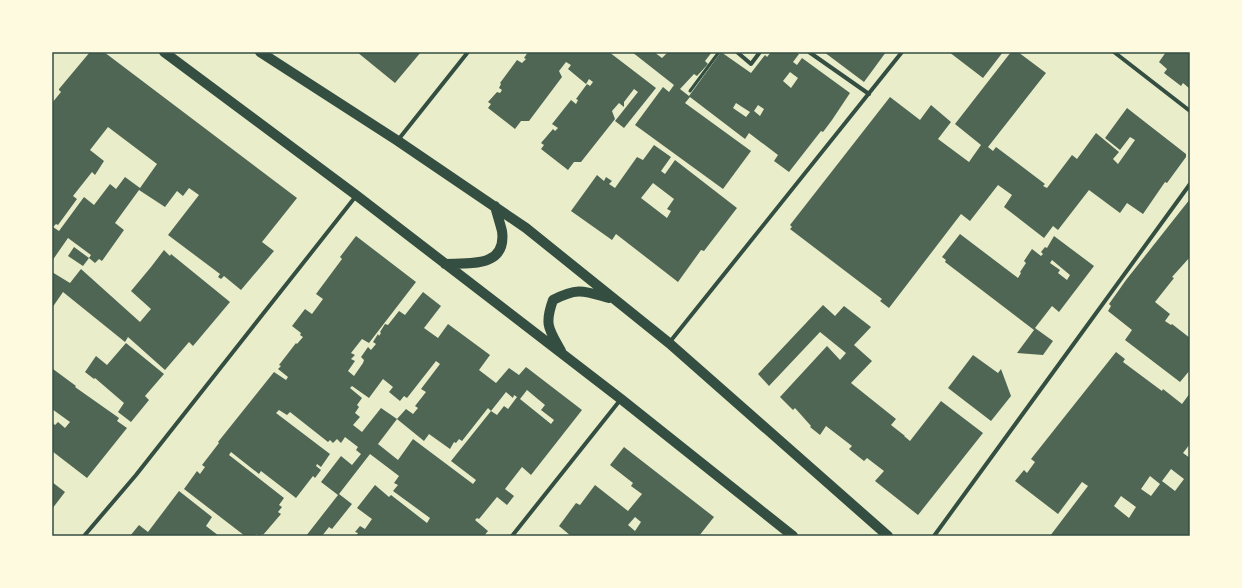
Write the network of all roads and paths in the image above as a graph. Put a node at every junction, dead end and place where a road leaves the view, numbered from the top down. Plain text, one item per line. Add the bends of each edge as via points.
1 (164, 52) edge
2 (260, 52) edge
3 (468, 52) edge
4 (719, 52) edge
5 (737, 52) edge
6 (760, 52) edge
7 (809, 52) edge
8 (902, 52) edge
9 (1114, 52) edge
10 (690, 91) dead end
11 (869, 94) junction
12 (1190, 111) edge
13 (398, 141) junction
14 (1190, 184) edge
15 (356, 195) junction
16 (495, 206) junction
17 (445, 264) junction
18 (615, 300) junction
19 (669, 343) junction
20 (564, 355) junction
21 (621, 399) junction
22 (84, 536) edge
23 (512, 536) edge
24 (792, 536) edge
25 (888, 536) edge
26 (934, 536) edge

1 - 15 main road
2 - 13 main road
3 - 13 street
4 - 10 lane
5 - 6 street via 752,64
7 - 11 street
8 - 11 street
9 - 12 street
11 - 19 street
13 - 16 main road
14 - 26 street
15 - 17 main road
15 - 22 street via 136,475
16 - 17 main road via 502,231 502,243 498,254 487,261
16 - 18 main road
17 - 20 main road
18 - 19 main road
18 - 20 main road via 584,291 566,293 553,300 548,314 549,330
19 - 25 main road
20 - 21 main road
21 - 23 street
21 - 24 main road

